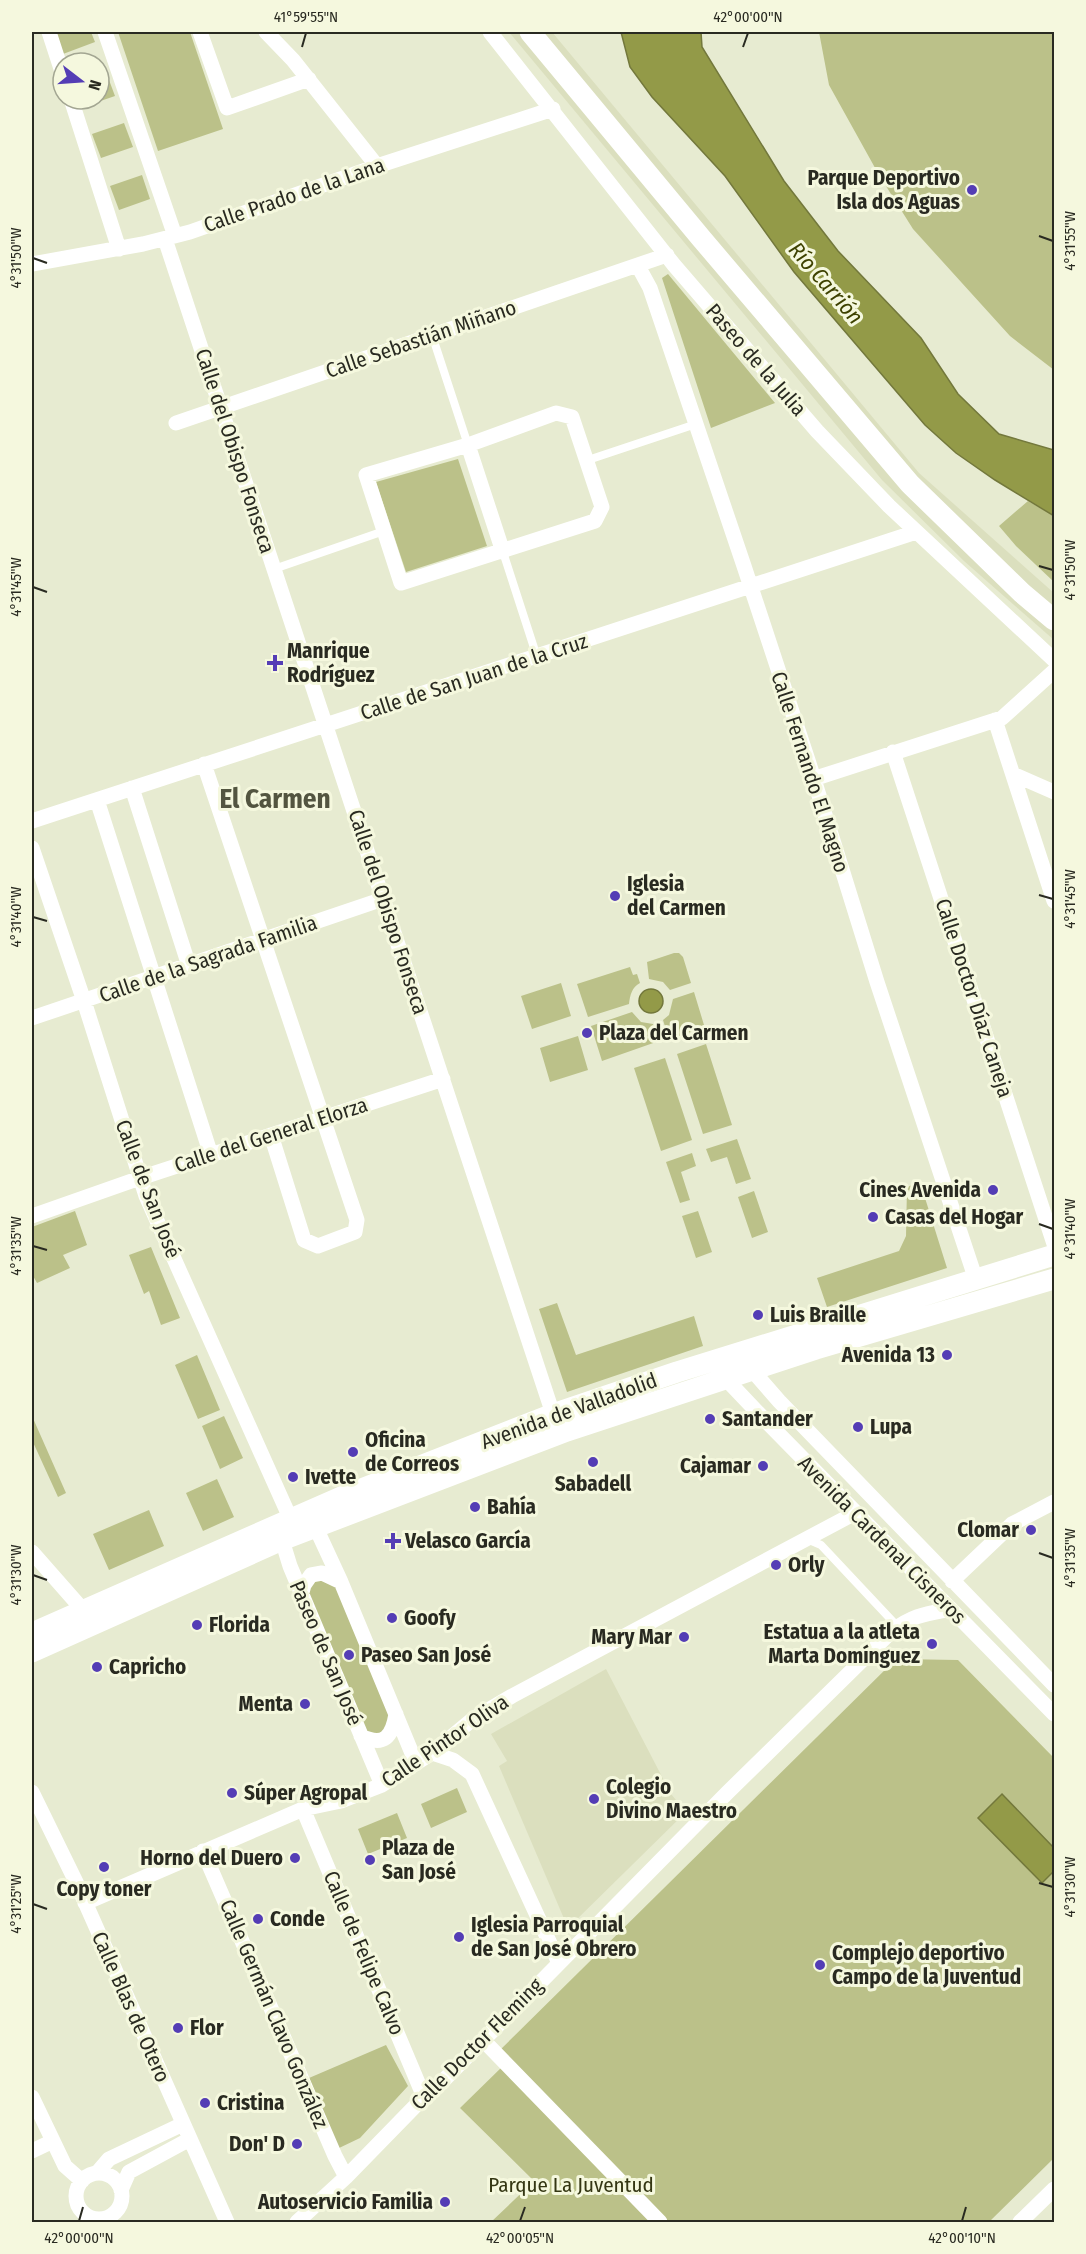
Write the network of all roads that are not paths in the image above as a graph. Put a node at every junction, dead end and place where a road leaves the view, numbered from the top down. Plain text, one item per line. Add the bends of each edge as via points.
1 (49, 32) edge
2 (105, 32) edge
3 (200, 32) edge
4 (266, 32) edge
5 (490, 32) edge
6 (530, 32) edge
7 (55, 51) edge
8 (309, 79) junction
9 (553, 109) junction
10 (75, 111) edge
11 (377, 166) junction
12 (170, 237) junction
13 (119, 249) junction
14 (667, 255) junction
15 (32, 264) edge
16 (638, 266) junction
17 (432, 335) junction
18 (221, 407) junction
19 (176, 423) dead end
20 (696, 424) junction
21 (468, 445) junction
22 (588, 460) junction
23 (384, 531) junction
24 (916, 532) junction
25 (503, 552) junction
26 (274, 569) junction
27 (751, 587) junction
28 (1054, 620) edge
29 (537, 657) junction
30 (1054, 660) edge
31 (1054, 671) edge
32 (995, 720) junction
33 (326, 724) junction
34 (893, 752) junction
35 (204, 764) junction
36 (1013, 774) junction
37 (813, 779) junction
38 (132, 788) junction
39 (1054, 792) edge
40 (97, 800) junction
41 (32, 821) edge
42 (32, 848) edge
43 (383, 899) junction
44 (1054, 901) edge
45 (262, 941) junction
46 (189, 966) junction
47 (154, 977) junction
48 (84, 1001) junction
49 (32, 1018) edge
50 (443, 1079) junction
51 (323, 1119) junction
52 (271, 1136) junction
53 (211, 1155) junction
54 (140, 1178) junction
55 (32, 1216) edge
56 (1054, 1244) edge
57 (1054, 1255) edge
58 (1054, 1279) edge
59 (976, 1280) junction
60 (749, 1361) junction
61 (722, 1369) junction
62 (553, 1414) junction
63 (1054, 1503) edge
64 (855, 1513) junction
65 (291, 1520) junction
66 (316, 1528) junction
67 (805, 1539) junction
68 (282, 1540) junction
69 (32, 1552) edge
70 (952, 1581) junction
71 (341, 1582) junction
72 (301, 1596) junction
73 (951, 1609) junction
74 (82, 1610) junction
75 (898, 1627) junction
76 (32, 1633) edge
77 (32, 1652) edge
78 (1054, 1685) edge
79 (396, 1714) junction
80 (1054, 1714) edge
81 (361, 1736) junction
82 (432, 1753) junction
83 (416, 1764) junction
84 (382, 1785) junction
85 (32, 1792) edge
86 (303, 1809) junction
87 (203, 1851) junction
88 (85, 1903) junction
89 (559, 1963) junction
90 (483, 2040) junction
91 (32, 2097) edge
92 (424, 2097) junction
93 (183, 2124) junction
94 (190, 2139) junction
95 (53, 2141) junction
96 (32, 2151) edge
97 (97, 2173) junction
98 (346, 2176) junction
99 (82, 2181) junction
100 (1054, 2189) edge
101 (121, 2190) junction
102 (91, 2221) edge
103 (227, 2223) edge
104 (297, 2223) edge
105 (660, 2223) edge
106 (1020, 2223) edge

1 - 7 street
2 - 12 street, Calle del Obispo Fonseca
3 - 8 street via 227,108
4 - 8 street
5 - 9 street, Paseo de la Julia
6 - 28 main road, Paseo de la Julia via 910,484
8 - 11 street
9 - 11 street, Calle Prado de la Lana
9 - 14 street, Paseo de la Julia
10 - 13 street
11 - 12 street, Calle Prado de la Lana
12 - 13 street, Calle Prado de la Lana
12 - 18 street, Calle del Obispo Fonseca
13 - 15 street, Calle Prado de la Lana
14 - 16 street, Calle Sebastián Miñano
14 - 24 street, Paseo de la Julia via 817,431
16 - 17 street, Calle Sebastián Miñano
16 - 20 street, Calle Fernando El Magno via 650,288
17 - 18 street, Calle Sebastián Miñano
17 - 21 lane
18 - 19 street, Calle Sebastián Miñano
18 - 26 street, Calle del Obispo Fonseca
20 - 22 lane
20 - 27 street, Calle Fernando El Magno
21 - 22 street via 556,413 572,417
21 - 23 street via 366,474
21 - 25 street
22 - 25 street via 602,507 595,521
23 - 25 street via 401,583
23 - 26 lane
24 - 27 street, Calle de San Juan de la Cruz
24 - 30 street, Paseo de la Julia
25 - 29 lane
26 - 33 street, Calle del Obispo Fonseca
27 - 29 street, Calle de San Juan de la Cruz
27 - 37 street, Calle Fernando El Magno
29 - 33 street, Calle de San Juan de la Cruz
31 - 32 street
32 - 34 street
32 - 36 street
33 - 35 street, Calle de San Juan de la Cruz
33 - 43 street, Calle del Obispo Fonseca
34 - 37 street
34 - 56 street, Calle Doctor Díaz Caneja
35 - 38 street, Calle de San Juan de la Cruz
35 - 45 street
36 - 39 street
36 - 44 street
37 - 59 street, Calle Fernando El Magno
38 - 40 street, Calle de San Juan de la Cruz
38 - 46 street
40 - 41 street, Calle de San Juan de la Cruz
40 - 47 street
42 - 48 street, Calle de San José
43 - 45 street, Calle de la Sagrada Familia
43 - 50 street, Calle del Obispo Fonseca
45 - 46 street, Calle de la Sagrada Familia
45 - 51 street
46 - 47 street, Calle de la Sagrada Familia
47 - 48 street, Calle de la Sagrada Familia
47 - 53 street
48 - 49 street, Calle de la Sagrada Familia
48 - 54 street, Calle de San José
50 - 51 street, Calle del General Elorza
50 - 62 street, Calle del Obispo Fonseca
51 - 52 street, Calle del General Elorza
51 - 52 street via 357,1220 355,1232 318,1246 304,1240
52 - 53 street, Calle del General Elorza
53 - 54 street, Calle del General Elorza
54 - 55 street, Calle del General Elorza
54 - 65 street, Calle de San José
57 - 59 main road, Avenida de Valladolid
58 - 60 main road, Avenida de Valladolid via 816,1349
59 - 60 main road, Avenida de Valladolid
60 - 61 main road, Avenida de Valladolid
60 - 70 street, Avenida Cardenal Cisneros via 779,1401
61 - 62 main road, Avenida de Valladolid
61 - 64 street, Avenida Cardenal Cisneros
61 - 66 main road, Avenida de Valladolid
62 - 65 main road, Avenida de Valladolid
63 - 70 street via 1012,1524
64 - 67 street, Calle Pintor Oliva
64 - 73 street, Avenida Cardenal Cisneros
65 - 66 street
65 - 68 street
65 - 74 main road, Avenida de Valladolid
66 - 68 main road, Avenida de Valladolid
66 - 71 street, Paseo de San José
67 - 75 lane via 821,1545
67 - 82 street, Calle Pintor Oliva via 512,1696 473,1719
68 - 72 street, Paseo de San José
68 - 77 main road, Avenida de Valladolid
69 - 74 street
70 - 78 street, Avenida Cardenal Cisneros
71 - 72 street via 322,1573 310,1575
71 - 79 street, Paseo de San José
72 - 81 street, Paseo de San José
73 - 75 street, Calle Doctor Fleming via 927,1613
73 - 80 street, Avenida Cardenal Cisneros
74 - 76 main road, Avenida de Valladolid
75 - 89 street, Calle Doctor Fleming
79 - 81 street via 389,1736 372,1741
79 - 83 street, Paseo de San José
81 - 84 street, Paseo de San José
82 - 83 street, Calle Pintor Oliva
82 - 89 street via 453,1760 472,1774
83 - 84 street, Calle Pintor Oliva
84 - 86 street, Calle Pintor Oliva via 341,1801
85 - 88 street, Calle Blas de Otero
86 - 87 street, Calle Pintor Oliva
86 - 92 street, Calle de Felipe Calvo
87 - 88 street, Calle Pintor Oliva
87 - 98 street, Calle Germán Clavo González
88 - 93 street, Calle Blas de Otero
89 - 90 street, Calle Doctor Fleming
90 - 92 street, Calle Doctor Fleming
90 - 105 street
91 - 95 street
92 - 98 street, Calle Doctor Fleming
93 - 94 street, Calle Blas de Otero
93 - 97 street via 109,2159
94 - 101 street via 129,2172
94 - 103 street, Calle Blas de Otero
95 - 96 street
95 - 99 street via 65,2166
97 - 99 street
97 - 101 street via 112,2177
98 - 104 street, Calle Doctor Fleming
99 - 102 street via 76,2193 78,2207
100 - 106 street
101 - 102 street via 116,2212

